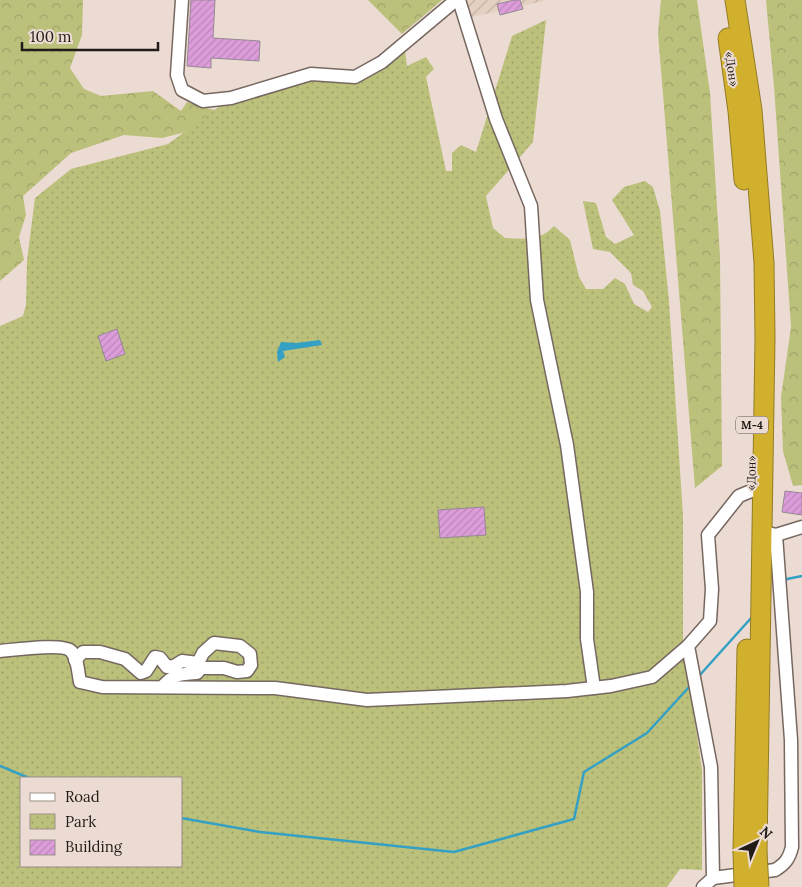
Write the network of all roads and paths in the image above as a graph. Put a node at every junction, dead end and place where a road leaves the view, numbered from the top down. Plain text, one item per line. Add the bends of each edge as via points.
1 (182, 0) edge
2 (458, 0) edge
3 (722, 0) edge
4 (735, 0) edge
5 (751, 491) junction
6 (802, 527) edge
7 (768, 533) junction
8 (688, 646) junction
9 (0, 651) edge
10 (75, 660) junction
11 (162, 687) junction
12 (594, 688) junction
13 (796, 740) edge
14 (750, 852) junction
15 (713, 878) junction
16 (703, 887) edge
17 (744, 887) edge
18 (759, 887) edge

1 - 2 street via 177,75 182,90 203,101 231,98 311,74 354,77 382,62
2 - 12 street via 496,119 531,206 537,300 567,445 587,592 587,639
3 - 5 highway, «Дон» / М-4 via 738,111 752,263
4 - 7 highway, «Дон» / М-4 via 752,110 764,263
5 - 8 street via 739,496 708,534 712,589 710,621
5 - 14 highway, «Дон» / М-4
6 - 7 street
7 - 13 street
7 - 14 highway, «Дон» / М-4
8 - 12 street via 652,677
8 - 15 street via 711,767
9 - 10 street via 67,648 73,652
10 - 11 street via 80,682 102,687
10 - 11 street via 83,652 100,652 125,659 141,673 155,657 167,667 182,661 199,666 197,673 171,677
11 - 12 street via 274,688 367,700
13 - 15 street via 789,859 775,870
14 - 17 highway, «Дон» / М-4, bridge
14 - 18 highway, «Дон» / М-4, bridge
15 - 16 street

